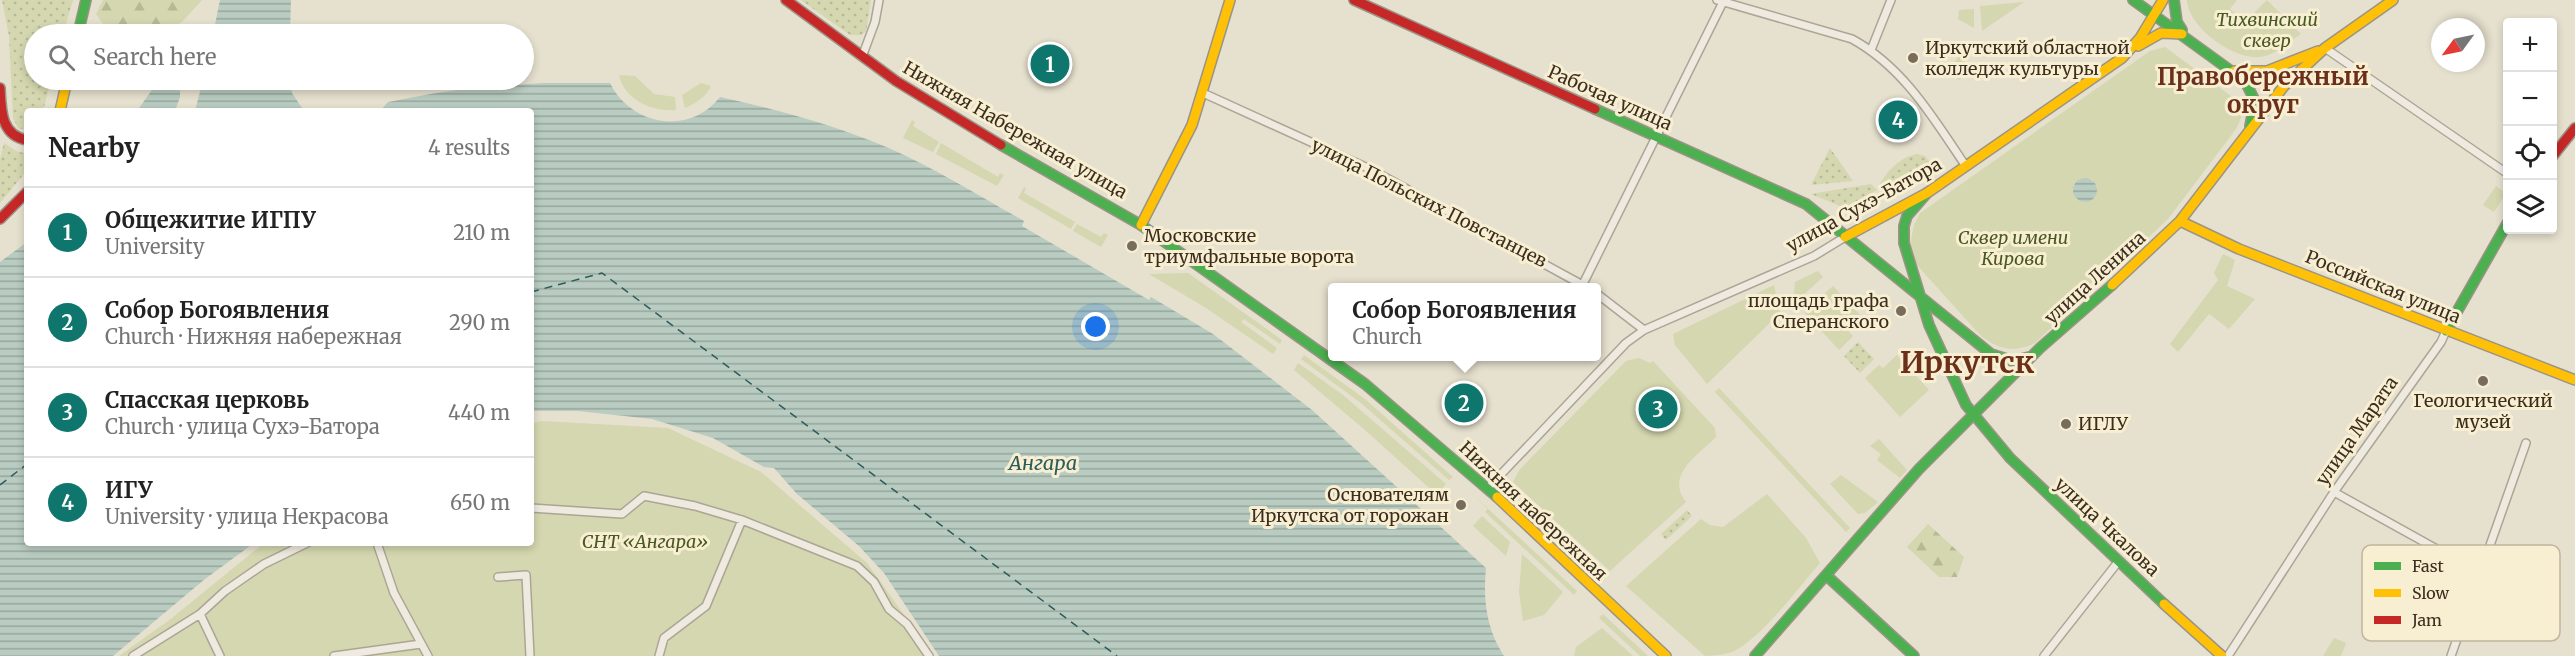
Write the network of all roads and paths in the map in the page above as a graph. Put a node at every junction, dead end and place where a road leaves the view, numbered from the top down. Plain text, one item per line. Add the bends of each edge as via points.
1 (86, 0) edge
2 (786, 0) edge
3 (879, 0) edge
4 (1230, 0) edge
5 (1354, 0) edge
6 (1721, 0) edge
7 (1891, 0) edge
8 (2133, 0) edge
9 (2163, 0) edge
10 (2174, 0) edge
11 (2393, 0) edge
12 (2155, 14) junction
13 (80, 24) edge
14 (2185, 35) junction
15 (2325, 48) junction
16 (1871, 50) junction
17 (862, 57) junction
18 (2122, 58) junction
19 (2232, 71) junction
20 (0, 88) edge
21 (64, 90) edge
22 (1203, 93) junction
23 (0, 106) edge
24 (60, 108) edge
25 (2575, 128) edge
26 (2248, 134) junction
27 (1655, 137) junction
28 (24, 140) edge
29 (2557, 152) edge
30 (1965, 165) junction
31 (2503, 171) edge
32 (1927, 193) junction
33 (24, 195) edge
34 (0, 219) edge
35 (2180, 221) junction
36 (1141, 225) junction
37 (2503, 231) edge
38 (1845, 237) junction
39 (1579, 283) edge
40 (1586, 283) edge
41 (1916, 294) junction
42 (1601, 297) edge
43 (1644, 330) junction
44 (2446, 331) junction
45 (2034, 354) junction
46 (1328, 358) edge
47 (1333, 361) edge
48 (2575, 380) edge
49 (1973, 417) junction
50 (2526, 443) dead end
51 (1487, 489) junction
52 (2334, 492) junction
53 (534, 508) edge
54 (742, 520) junction
55 (2430, 545) edge
56 (2490, 545) edge
57 (301, 546) edge
58 (378, 546) edge
59 (2118, 562) junction
60 (1827, 576) junction
61 (498, 577) dead end
62 (200, 614) junction
63 (2456, 641) edge
64 (421, 644) junction
65 (132, 656) edge
66 (220, 656) edge
67 (334, 656) edge
68 (428, 656) edge
69 (531, 656) edge
70 (659, 656) edge
71 (929, 656) edge
72 (1666, 656) edge
73 (1755, 656) edge
74 (1914, 656) edge
75 (2044, 656) edge
76 (2222, 656) edge
77 (2228, 656) edge
78 (2451, 656) edge

1 - 13 main road
2 - 17 main road, Нижняя Набережная улица
3 - 17 street
4 - 22 main road
5 - 27 main road, Рабочая улица
6 - 16 street via 1852,39
6 - 27 street
7 - 16 street
8 - 12 main road
9 - 12 main road, улица Сухэ-Батора
10 - 14 main road via 2177,22
11 - 15 main road, улица Ленина
12 - 14 main road
12 - 18 main road, улица Сухэ-Батора
14 - 18 main road via 2161,33
14 - 19 main road
15 - 19 main road, улица Ленина via 2268,73 2248,75
15 - 26 main road, улица Ленина via 2284,86
15 - 31 street
16 - 30 street via 1924,103
17 - 36 main road, Нижняя Набережная улица via 975,130
18 - 30 main road, улица Сухэ-Батора
19 - 26 main road via 2245,81 2255,101
20 - 23 main road
21 - 24 main road
22 - 36 main road
22 - 39 street, улица Польских Повстанцев via 1370,169
23 - 28 main road via 9,134
25 - 29 main road
26 - 35 main road, улица Ленина
27 - 38 main road, Рабочая улица via 1806,204
27 - 40 street
30 - 32 main road, улица Сухэ-Батора
32 - 38 main road, улица Сухэ-Батора
32 - 41 main road via 1914,206 1904,227 1903,242
33 - 34 main road
35 - 44 main road, Российская улица via 2238,249
35 - 45 main road, улица Ленина
36 - 46 main road, Нижняя набережная
37 - 44 main road, улица Марата
38 - 41 main road, Рабочая улица
38 - 43 street, улица Сухэ-Батора via 1814,256
41 - 45 main road, Рабочая улица via 2003,360
41 - 49 main road
42 - 43 street
43 - 51 street, улица Сухэ-Батора via 1626,343
44 - 48 main road, Российская улица
44 - 52 street, улица Марата
45 - 49 main road, улица Ленина
47 - 51 main road, Нижняя набережная
49 - 59 main road, улица Чкалова
49 - 60 main road, улица Ленина via 1919,469 1846,549
50 - 56 street
51 - 72 main road, Нижняя набережная
52 - 55 street
52 - 77 street, улица Марата
53 - 54 street via 621,514 644,496
54 - 70 street via 706,606 664,638
54 - 71 street via 857,566 874,582 889,609 907,624
57 - 62 street via 264,564
58 - 64 street via 394,593
59 - 75 street
59 - 76 main road, улица Чкалова
60 - 73 main road, улица Ленина
60 - 74 main road
61 - 69 street via 526,575
62 - 65 street
62 - 66 street
63 - 78 street
64 - 67 street
64 - 68 street

